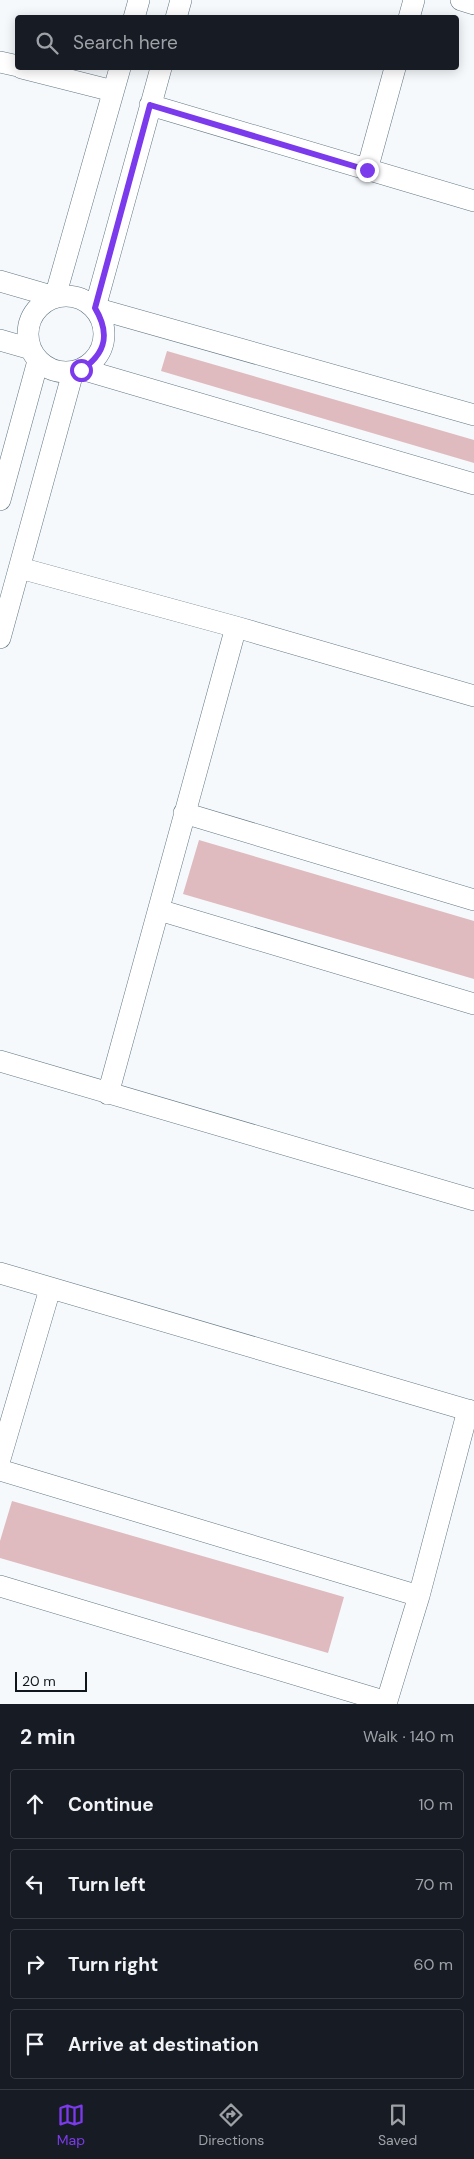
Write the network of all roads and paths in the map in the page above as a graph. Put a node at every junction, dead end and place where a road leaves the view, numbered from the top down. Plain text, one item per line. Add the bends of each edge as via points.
1 (139, 0) edge
2 (181, 0) edge
3 (414, 0) edge
4 (461, 0) edge
5 (474, 4) edge
6 (135, 15) edge
7 (177, 15) edge
8 (410, 15) edge
9 (0, 62) edge
10 (15, 65) edge
11 (30, 70) edge
12 (119, 70) edge
13 (160, 70) edge
14 (395, 70) edge
15 (113, 91) junction
16 (150, 105) junction
17 (367, 170) junction
18 (474, 201) edge
19 (0, 281) edge
20 (54, 297) junction
21 (95, 308) junction
22 (0, 340) edge
23 (34, 355) junction
24 (77, 371) junction
25 (474, 416) edge
26 (474, 484) edge
27 (0, 500) edge
28 (20, 568) junction
29 (236, 627) junction
30 (0, 638) edge
31 (474, 696) edge
32 (184, 812) junction
33 (474, 900) edge
34 (159, 910) junction
35 (474, 1004) edge
36 (0, 1061) edge
37 (108, 1094) junction
38 (474, 1200) edge
39 (0, 1273) edge
40 (50, 1289) junction
41 (471, 1411) edge
42 (0, 1459) edge
43 (0, 1470) edge
44 (0, 1586) edge
45 (419, 1596) junction
46 (386, 1703) edge

1 - 6 street
2 - 7 street
3 - 8 street
4 - 5 street
9 - 10 street
11 - 15 street
12 - 15 street
13 - 16 street
14 - 17 street
15 - 20 street
16 - 17 street
16 - 21 street
17 - 18 street
19 - 20 street
20 - 21 street via 74,296
20 - 23 street via 40,306 28,326
21 - 24 street via 105,330 104,342 92,363
21 - 25 street
22 - 23 street
23 - 24 street via 48,368 61,372
23 - 27 street
24 - 26 street
24 - 28 street
28 - 29 street
28 - 30 street
29 - 31 street
29 - 32 street
32 - 33 street
32 - 34 street
34 - 35 street
34 - 37 street
36 - 37 street
37 - 38 street
39 - 40 street
40 - 41 street
40 - 42 street
41 - 45 street
43 - 45 street
44 - 46 street
45 - 46 street

